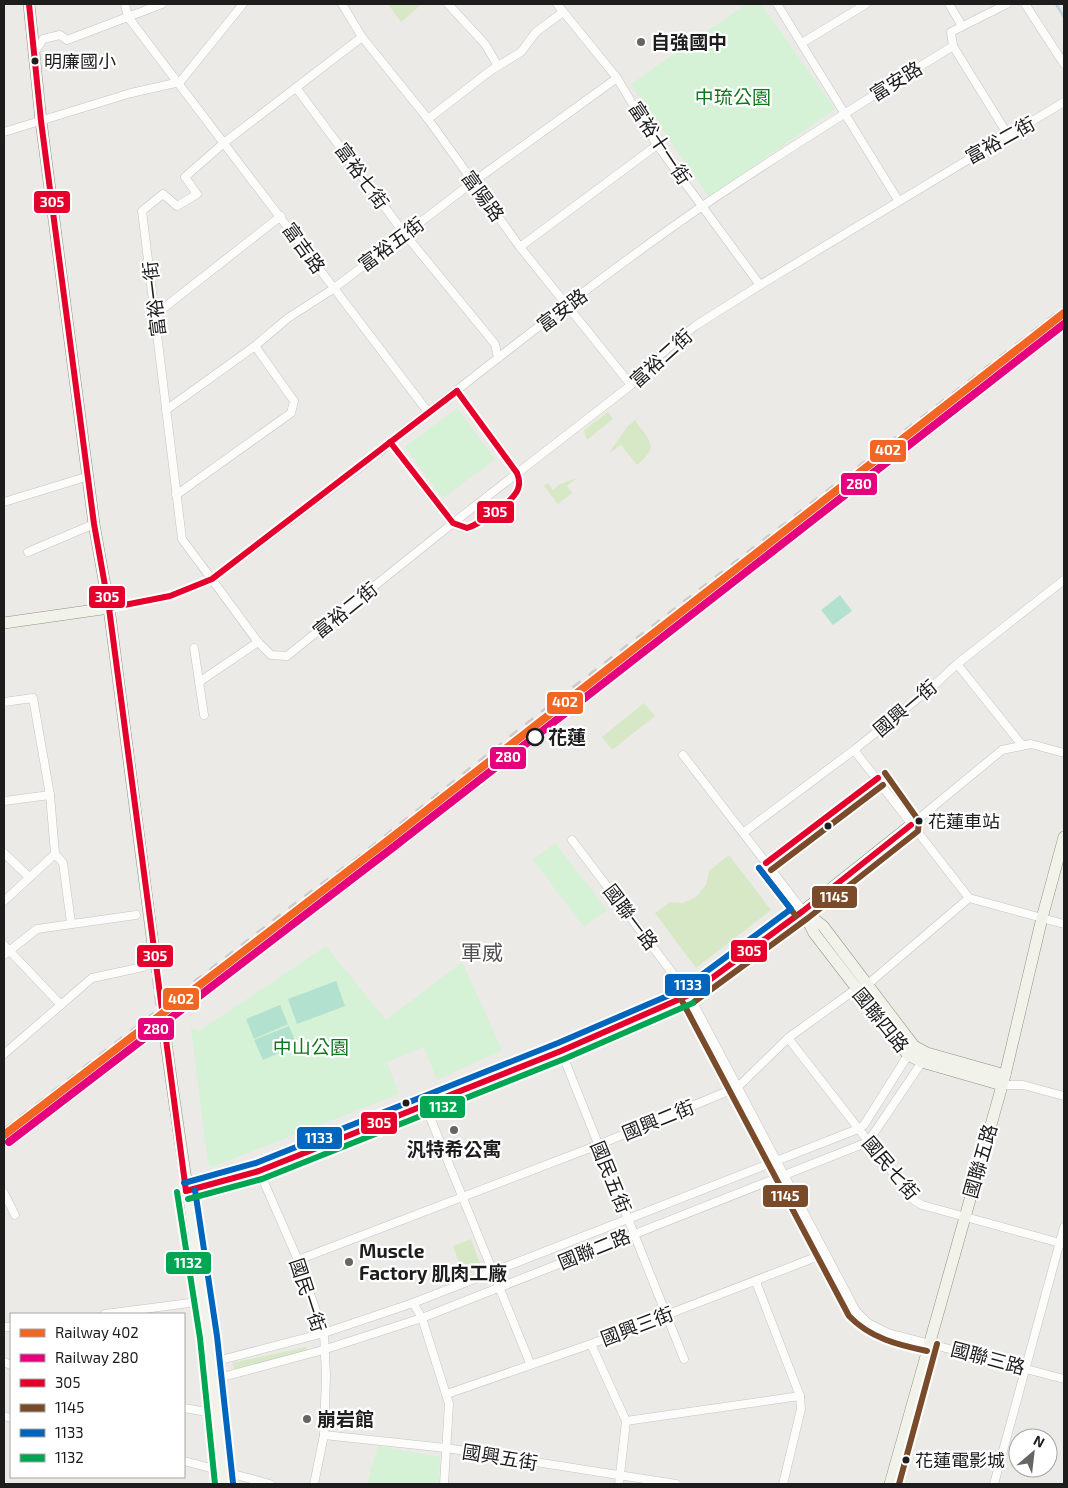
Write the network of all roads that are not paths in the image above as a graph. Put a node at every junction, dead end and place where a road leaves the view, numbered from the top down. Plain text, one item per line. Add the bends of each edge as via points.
1 (29, 4) edge
2 (125, 4) edge
3 (162, 4) edge
4 (243, 4) edge
5 (342, 4) edge
6 (448, 4) edge
7 (557, 4) edge
8 (777, 4) edge
9 (866, 4) edge
10 (949, 4) edge
11 (1007, 4) edge
12 (1025, 4) edge
13 (563, 12) junction
14 (128, 16) junction
15 (962, 26) junction
16 (362, 37) junction
17 (802, 43) junction
18 (953, 46) junction
19 (35, 52) junction
20 (1064, 64) edge
21 (498, 66) junction
22 (617, 78) junction
23 (180, 82) junction
24 (297, 89) junction
25 (1064, 102) edge
26 (845, 113) junction
27 (428, 118) junction
28 (41, 121) junction
29 (4, 132) edge
30 (1008, 135) junction
31 (225, 142) junction
32 (657, 145) junction
33 (473, 182) junction
34 (898, 200) junction
35 (703, 206) junction
36 (281, 216) junction
37 (404, 233) junction
38 (520, 247) junction
39 (760, 285) junction
40 (333, 288) junction
41 (566, 306) junction
42 (156, 314) junction
43 (255, 346) junction
44 (498, 358) junction
45 (631, 385) junction
46 (456, 391) junction
47 (166, 410) junction
48 (428, 412) junction
49 (390, 442) junction
50 (517, 473) junction
51 (89, 476) junction
52 (176, 495) junction
53 (4, 502) edge
54 (452, 523) junction
55 (94, 524) junction
56 (28, 552) dead end
57 (212, 579) junction
58 (1064, 580) edge
59 (109, 608) junction
60 (4, 623) edge
61 (258, 642) junction
62 (194, 648) dead end
63 (287, 656) joint
64 (957, 664) junction
65 (199, 682) junction
66 (4, 702) edge
67 (204, 715) dead end
68 (1022, 744) junction
69 (854, 750) junction
70 (1064, 753) edge
71 (683, 755) dead end
72 (50, 795) junction
73 (4, 801) edge
74 (911, 825) junction
75 (744, 834) junction
76 (1064, 837) edge
77 (572, 840) dead end
78 (4, 853) edge
79 (55, 854) junction
80 (29, 877) junction
81 (969, 898) junction
82 (4, 901) edge
83 (803, 911) junction
84 (136, 915) dead end
85 (1042, 918) junction
86 (71, 923) junction
87 (1064, 924) edge
88 (153, 945) tunnel mouth
89 (5, 950) edge
90 (143, 967) dead end
91 (867, 985) junction
92 (856, 989) junction
93 (689, 995) junction
94 (61, 1005) junction
95 (788, 1038) junction
96 (166, 1042) tunnel mouth
97 (911, 1050) junction
98 (561, 1051) junction
99 (4, 1054) edge
100 (925, 1058) junction
101 (1004, 1080) junction
102 (738, 1087) junction
103 (1064, 1096) edge
104 (425, 1104) junction
105 (858, 1129) junction
106 (868, 1142) junction
107 (598, 1145) junction
108 (777, 1161) junction
109 (259, 1171) junction
110 (785, 1175) junction
111 (186, 1190) junction
112 (4, 1193) edge
113 (463, 1197) junction
114 (15, 1215) dead end
115 (627, 1218) junction
116 (964, 1218) junction
117 (1064, 1227) edge
118 (633, 1233) junction
119 (1062, 1244) edge
120 (824, 1254) junction
121 (298, 1260) junction
122 (494, 1272) junction
123 (756, 1282) junction
124 (500, 1287) junction
125 (205, 1301) junction
126 (413, 1303) junction
127 (113, 1313) edge
128 (666, 1315) junction
129 (422, 1318) junction
130 (324, 1333) junction
131 (929, 1342) junction
132 (591, 1344) junction
133 (323, 1350) junction
134 (684, 1359) dead end
135 (213, 1362) junction
136 (530, 1363) junction
137 (1026, 1368) junction
138 (215, 1379) junction
139 (1064, 1379) edge
140 (447, 1394) junction
141 (800, 1396) junction
142 (185, 1408) edge
143 (218, 1414) junction
144 (626, 1420) junction
145 (324, 1435) junction
146 (446, 1448) junction
147 (185, 1461) edge
148 (223, 1471) junction
149 (619, 1480) edge
150 (224, 1484) edge
151 (270, 1484) edge
152 (314, 1484) edge
153 (444, 1484) edge
154 (676, 1484) edge
155 (784, 1484) edge
156 (890, 1484) edge
157 (994, 1484) edge

1 - 19 street
2 - 14 street
3 - 14 street
4 - 23 street
5 - 16 street, 富陽路
6 - 21 street via 485,44
7 - 13 street, 富裕十一街
8 - 17 street
9 - 17 street
10 - 15 street
11 - 15 street
12 - 20 street
13 - 21 street via 536,32 521,52
13 - 22 street, 富裕十一街
14 - 19 street via 66,40 60,35 43,39
14 - 23 street, 富吉路
15 - 18 street via 951,32
16 - 24 street, 富裕一街
16 - 27 street, 富陽路
17 - 26 street
18 - 26 street, 富安路
18 - 30 street
19 - 28 street
21 - 27 street
22 - 32 street, 富裕十一街
22 - 33 street, 富裕五街
23 - 28 street via 131,93
23 - 31 street, 富吉路
24 - 31 street, 富裕一街
24 - 37 street, 富裕七街
25 - 30 street, 富裕二街
26 - 34 street
26 - 35 street, 富安路
27 - 33 street, 富陽路
28 - 29 street
28 - 51 street
30 - 34 street, 富裕二街
31 - 36 street, 富吉路
31 - 42 street, 富裕一街 via 185,177 197,194 177,206 163,194 142,211
32 - 35 street, 富裕十一街
32 - 38 street
33 - 37 street, 富裕五街
33 - 38 street, 富陽路
34 - 39 street, 富裕二街
35 - 39 street, 富裕十一街
35 - 41 street, 富安路
36 - 40 street, 富吉路
36 - 42 street
37 - 40 street, 富裕五街
37 - 44 street, 富裕七街 via 495,344
38 - 41 street, 富陽路
39 - 45 street, 富裕二街 via 695,326 632,378
40 - 43 street, 富裕五街 via 288,318
40 - 48 street, 富吉路
41 - 44 street, 富安路
41 - 45 street, 富陽路
42 - 47 street, 富裕一街
43 - 47 street, 富裕五街
43 - 52 street via 294,401 291,413
44 - 46 street, 富安路
45 - 50 street, 富裕二街
46 - 48 street, 富安路
46 - 50 street
47 - 52 street, 富裕一街
48 - 49 street, 富安路
49 - 54 street
49 - 57 street, 富安路
50 - 54 street, 富裕二街
50 - 54 street via 520,483 517,492 494,511 473,527
51 - 53 street
51 - 55 street
52 - 57 street, 富裕一街 via 182,539
54 - 63 street, 富裕二街
55 - 56 street
55 - 59 street
57 - 59 street, 富安路 via 176,594
57 - 61 street, 富裕一街
58 - 64 street, 國興一街
59 - 60 street
59 - 88 street
61 - 63 street, 富裕一街 via 271,655
61 - 65 street
62 - 65 street
64 - 68 street
64 - 69 street, 國興一街
65 - 67 street
66 - 72 street via 33,698
68 - 70 street
68 - 74 street via 997,753
69 - 74 street
69 - 75 street, 國興一街
71 - 75 street, 國聯四路
72 - 73 street
72 - 79 street
74 - 81 street
74 - 83 street
75 - 83 street, 國聯四路
76 - 85 street, 國聯五路
77 - 93 street, 國聯一路
78 - 80 street
79 - 80 street
79 - 86 street via 63,863
80 - 82 street
81 - 85 street
81 - 91 street, 國興二街
83 - 91 street, 國聯四路 via 823,926
83 - 92 street, 國聯四路 via 814,933
83 - 93 street
84 - 86 street
85 - 87 street
85 - 101 street, 國聯五路
86 - 89 street via 37,929
89 - 94 street
90 - 94 street via 92,978
91 - 92 street, 國興二街
91 - 97 street, 國聯四路
92 - 95 street, 國興二街
92 - 97 street, 國聯四路
93 - 98 street
93 - 102 street, 國聯三路
94 - 99 street
95 - 102 street, 國興二街
95 - 105 street, 國民七街
96 - 111 street
97 - 100 street, 國聯四路
97 - 105 street, 國聯二路 via 864,1125
98 - 104 street
98 - 107 street, 國民五街
100 - 101 street, 國聯四路
100 - 106 street
101 - 103 street, 國聯四路
101 - 116 street, 國聯五路
102 - 107 street, 國興二街
102 - 108 street, 國聯三路
104 - 109 street
104 - 113 street
105 - 106 street, 國民七街
105 - 108 street, 國聯二路
106 - 110 street, 國聯二路
106 - 116 street, 國民七街 via 914,1200
107 - 113 street, 國興二街
107 - 115 street, 國民五街
108 - 110 street, 國聯三路
108 - 115 street, 國聯二路
109 - 111 street
109 - 121 street, 國民一街
110 - 118 street, 國聯二路
110 - 120 street, 國聯三路
111 - 125 street
112 - 114 street
113 - 121 street, 國興二街
113 - 122 street
115 - 118 street, 國民五街
115 - 122 street, 國聯二路
116 - 119 street, 國民七街
116 - 131 street, 國聯五路
117 - 119 street
118 - 124 street, 國聯二路
118 - 128 street, 國民五街
119 - 137 street
120 - 123 street, 國興三街
120 - 131 street, 國聯三路 via 856,1311 868,1323 888,1333
121 - 130 street, 國民一街
122 - 124 street
122 - 126 street, 國聯二路
123 - 128 street, 國興三街
123 - 141 street
124 - 129 street, 國聯二路
124 - 136 street
125 - 127 street
125 - 135 street
126 - 129 street
126 - 130 street, 國聯二路
128 - 132 street, 國興三街
128 - 134 street, 國民五街
129 - 133 street, 國聯二路
129 - 140 street
130 - 133 street, 國民一街
130 - 135 street, 國聯二路
131 - 137 street, 國聯三路
131 - 156 street, 國聯五路
132 - 136 street, 國興三街
132 - 144 street
133 - 138 street, 國聯二路
133 - 145 street, 國民一街 via 326,1376
135 - 138 street
136 - 140 street, 國興三街
137 - 139 street, 國聯三路
137 - 157 street
138 - 143 street
140 - 146 street
141 - 144 street
141 - 155 street via 798,1424
142 - 143 street
143 - 148 street
144 - 149 street
145 - 146 street, 國興五街
145 - 152 street, 國民一街
146 - 149 street, 國興五街
146 - 153 street
147 - 148 street
148 - 150 street
148 - 151 street
149 - 154 street, 國興五街

